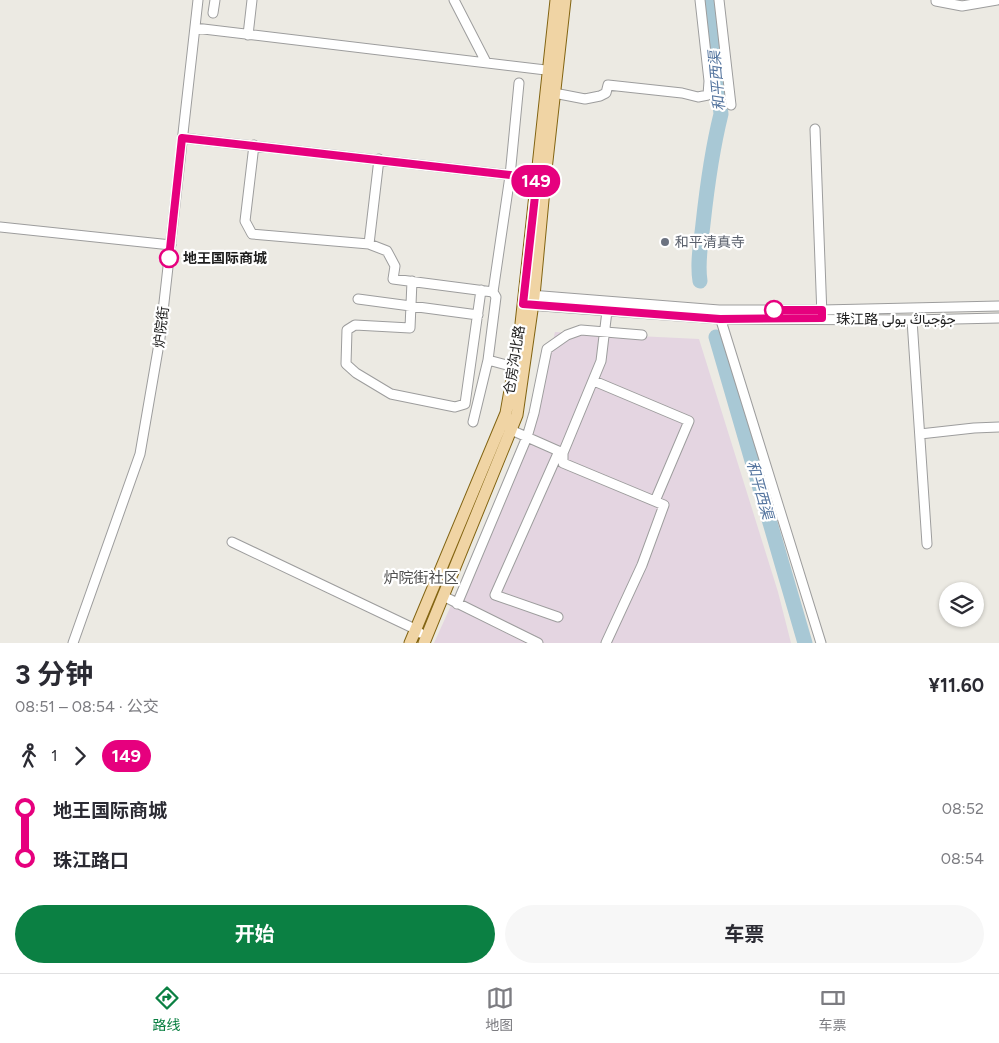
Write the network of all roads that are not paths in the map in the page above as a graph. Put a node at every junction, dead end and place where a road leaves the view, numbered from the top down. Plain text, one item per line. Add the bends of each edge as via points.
1 (198, 0) edge
2 (215, 0) edge
3 (252, 0) edge
4 (454, 0) edge
5 (556, 0) edge
6 (565, 0) edge
7 (700, 0) edge
8 (719, 0) edge
9 (997, 0) edge
10 (936, 1) edge
11 (213, 13) dead end
12 (195, 28) junction
13 (248, 35) junction
14 (486, 62) junction
15 (552, 71) junction
16 (519, 83) dead end
17 (554, 93) junction
18 (731, 105) dead end
19 (815, 128) dead end
20 (182, 138) junction
21 (254, 145) junction
22 (379, 160) junction
23 (510, 176) junction
24 (537, 178) junction
25 (0, 227) edge
26 (369, 244) junction
27 (171, 246) junction
28 (412, 281) junction
29 (481, 290) junction
30 (492, 292) junction
31 (358, 299) dead end
32 (528, 300) junction
33 (411, 306) junction
34 (999, 306) edge
35 (608, 311) junction
36 (719, 314) junction
37 (822, 314) junction
38 (478, 315) junction
39 (999, 318) edge
40 (912, 320) junction
41 (605, 332) junction
42 (642, 335) dead end
43 (488, 360) junction
44 (514, 368) junction
45 (594, 380) junction
46 (473, 422) dead end
47 (999, 428) edge
48 (511, 430) junction
49 (920, 434) junction
50 (527, 437) junction
51 (561, 452) junction
52 (654, 501) junction
53 (232, 542) dead end
54 (927, 544) dead end
55 (443, 596) junction
56 (457, 604) junction
57 (558, 617) dead end
58 (415, 629) junction
59 (425, 640) edge
60 (73, 643) edge
61 (410, 643) edge
62 (538, 643) edge
63 (606, 643) edge
64 (821, 643) edge

1 - 12 street, 炉院街
2 - 11 street
3 - 13 street
4 - 14 street
5 - 15 main road, 仓房沟北路
6 - 15 main road, 仓房沟北路
7 - 17 street via 708,95 698,97 608,85 606,93 589,98
8 - 18 street
9 - 10 street via 962,6
12 - 13 street
12 - 20 street, 炉院街
13 - 14 street
14 - 15 street
15 - 17 main road, 仓房沟北路
15 - 24 main road, 仓房沟北路
16 - 23 street
17 - 32 main road, 仓房沟北路
19 - 37 street
20 - 21 street
20 - 27 street, 炉院街
21 - 22 street
21 - 26 street via 245,220 252,234
22 - 23 street
22 - 26 street
23 - 24 street
23 - 30 street
24 - 32 main road, 仓房沟北路
25 - 27 street
26 - 28 street via 387,251 395,266 393,279
27 - 60 street, 炉院街 via 160,338 140,454
28 - 29 street
28 - 33 street
29 - 30 street
29 - 38 street
30 - 43 street via 496,298
31 - 33 street
32 - 35 street, 珠江路 جۇجياڭ يولى
32 - 36 street, 珠江路 جۇجياڭ يولى
32 - 44 main road, 仓房沟北路
32 - 48 main road, 仓房沟北路 via 517,415
33 - 38 street
33 - 38 street via 410,328 355,326 347,330 346,364 391,394 455,407 465,404
34 - 37 street, 珠江路 جۇجياڭ يولى
35 - 36 street, 珠江路 جۇجياڭ يولى
35 - 41 street
36 - 37 street, 珠江路 جۇجياڭ يولى
36 - 64 street
37 - 40 street, 珠江路 جۇجياڭ يولى
39 - 40 street, 珠江路 جۇجياڭ يولى
40 - 49 street
41 - 42 street
41 - 45 street via 601,361
41 - 50 street via 581,330 547,349
43 - 44 street
43 - 46 street
44 - 58 main road, 仓房沟北路 via 506,412
45 - 51 street
45 - 52 street via 689,421
47 - 49 street
48 - 50 street
48 - 55 main road, 仓房沟北路
49 - 54 street
50 - 51 street
50 - 56 street
51 - 52 street via 563,463
51 - 57 street via 496,595
52 - 63 street via 664,505 642,565
53 - 58 street
55 - 56 street
55 - 59 main road, 仓房沟北路
56 - 62 street
58 - 59 street
58 - 61 main road, 仓房沟北路

